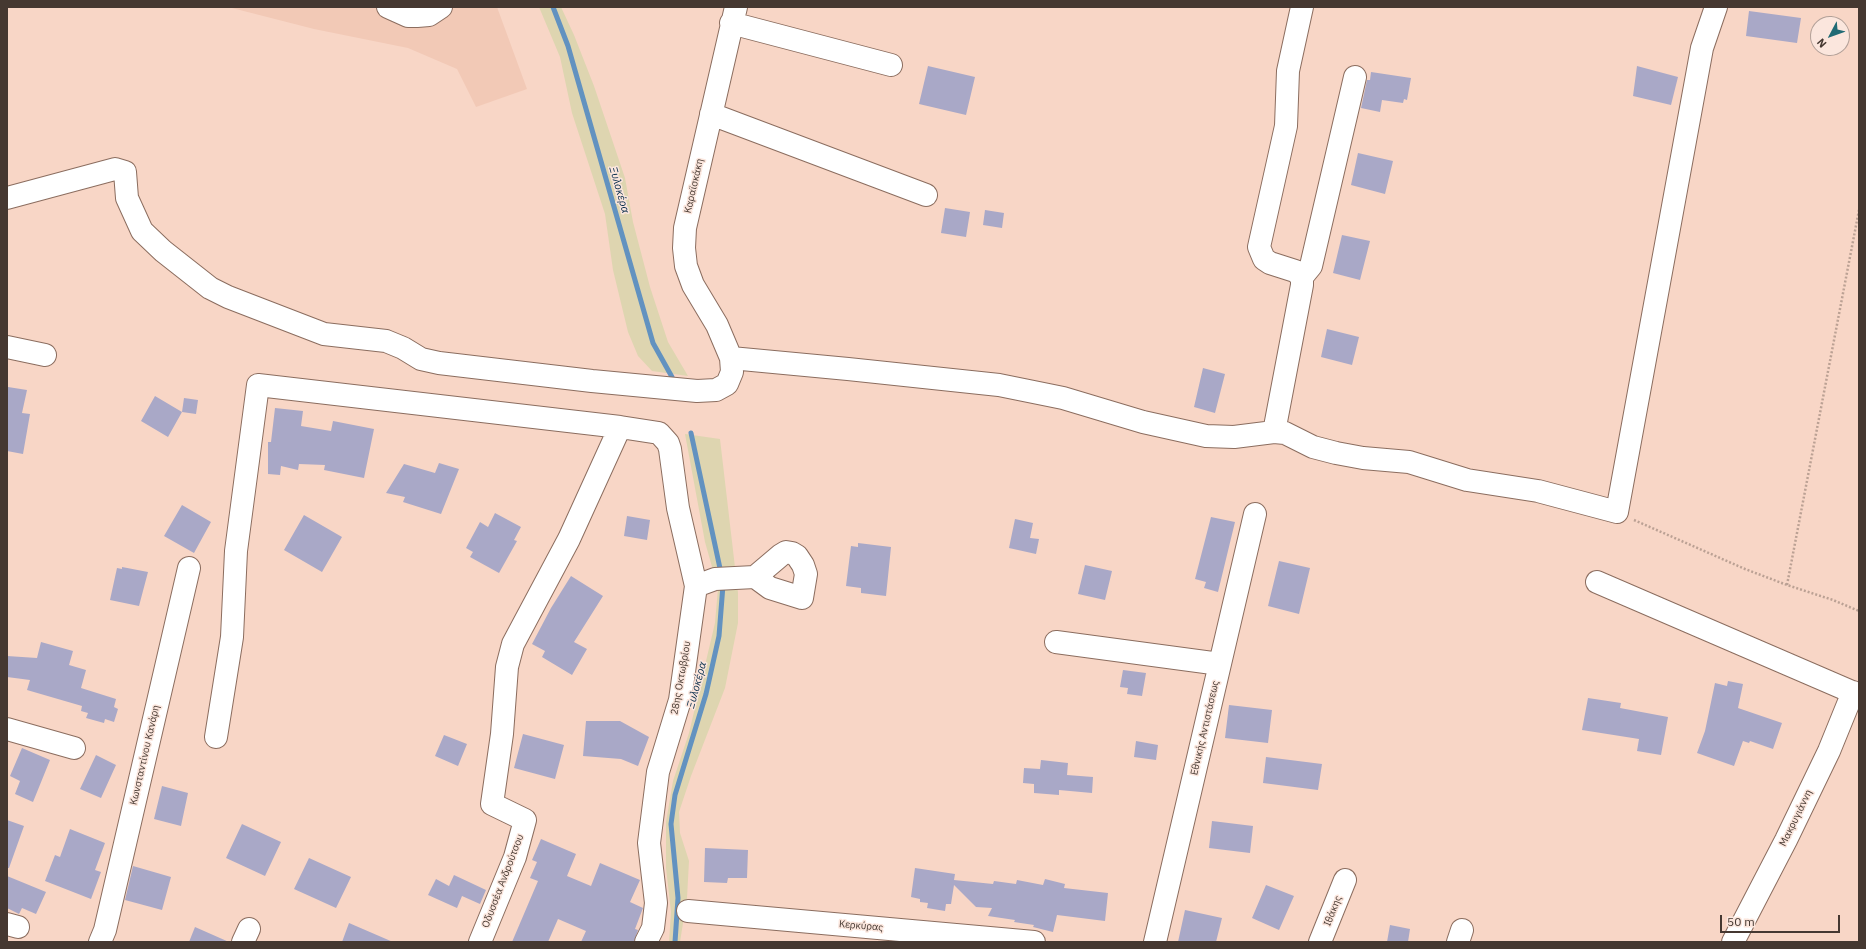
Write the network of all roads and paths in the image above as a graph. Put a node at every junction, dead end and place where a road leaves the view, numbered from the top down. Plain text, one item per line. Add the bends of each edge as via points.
1 (388, 7) edge
2 (441, 7) edge
3 (1302, 7) edge
4 (1716, 7) edge
5 (734, 15) edge
6 (891, 65) dead end
7 (1355, 77) dead end
8 (711, 114) junction
9 (926, 195) dead end
10 (7, 198) edge
11 (1859, 210) edge
12 (1302, 276) junction
13 (7, 348) edge
14 (45, 355) dead end
15 (731, 358) junction
16 (620, 427) junction
17 (1274, 432) junction
18 (1617, 512) junction
19 (1255, 514) dead end
20 (189, 568) dead end
21 (755, 577) dead end
22 (714, 581) junction
23 (1597, 582) dead end
24 (1787, 585) junction
25 (1859, 611) edge
26 (1056, 642) dead end
27 (1220, 664) junction
28 (1856, 693) edge
29 (7, 729) edge
30 (216, 737) dead end
31 (74, 748) dead end
32 (1345, 880) dead end
33 (688, 911) dead end
34 (100, 942) edge
35 (480, 942) edge
36 (646, 942) edge
37 (1034, 942) edge
38 (1156, 942) edge
39 (1320, 942) edge
40 (1733, 942) edge

1 - 2 street via 399,14 418,16 429,14
3 - 12 street via 1288,71 1286,126 1259,247 1264,259
4 - 18 street via 1702,48
5 - 6 street
5 - 8 street, Καραϊσκάκη
7 - 12 street via 1311,266
8 - 9 street
8 - 15 street, Καραϊσκάκη via 684,228 684,248 686,266 693,285 717,325
10 - 15 street via 114,169 125,172 127,198 142,231 162,251 210,288 324,334 386,341 421,359 438,363 697,391 716,390 727,384 732,372
11 - 24 path
12 - 17 street
13 - 14 street
15 - 17 street via 998,385 1063,398 1143,422 1206,436 1234,437
16 - 22 street, 28ης Οκτωβρίου via 652,431 664,437 670,449 678,508
16 - 30 street via 258,386 236,551 232,637
16 - 35 street, Οδυσσέα Ανδρούτσου via 568,539 513,644 507,667 502,734 492,804 526,820 515,857
17 - 18 street via 1285,433 1313,447 1336,453 1409,462 1467,480 1538,491
18 - 24 path via 1721,559
19 - 27 street, Εθνικής Αντιστάσεως
20 - 34 street, Κωνσταντίνου Κανάρη
21 - 22 street
22 - 36 street, 28ης Οκτωβρίου via 658,772 649,843 656,903 652,928
23 - 28 street
24 - 25 path
26 - 27 street
27 - 38 street, Εθνικής Αντιστάσεως
28 - 40 street, Μακρυγιάννη via 1786,840
29 - 31 street
32 - 39 street, Ιθάκης
33 - 37 street, Κερκύρας

